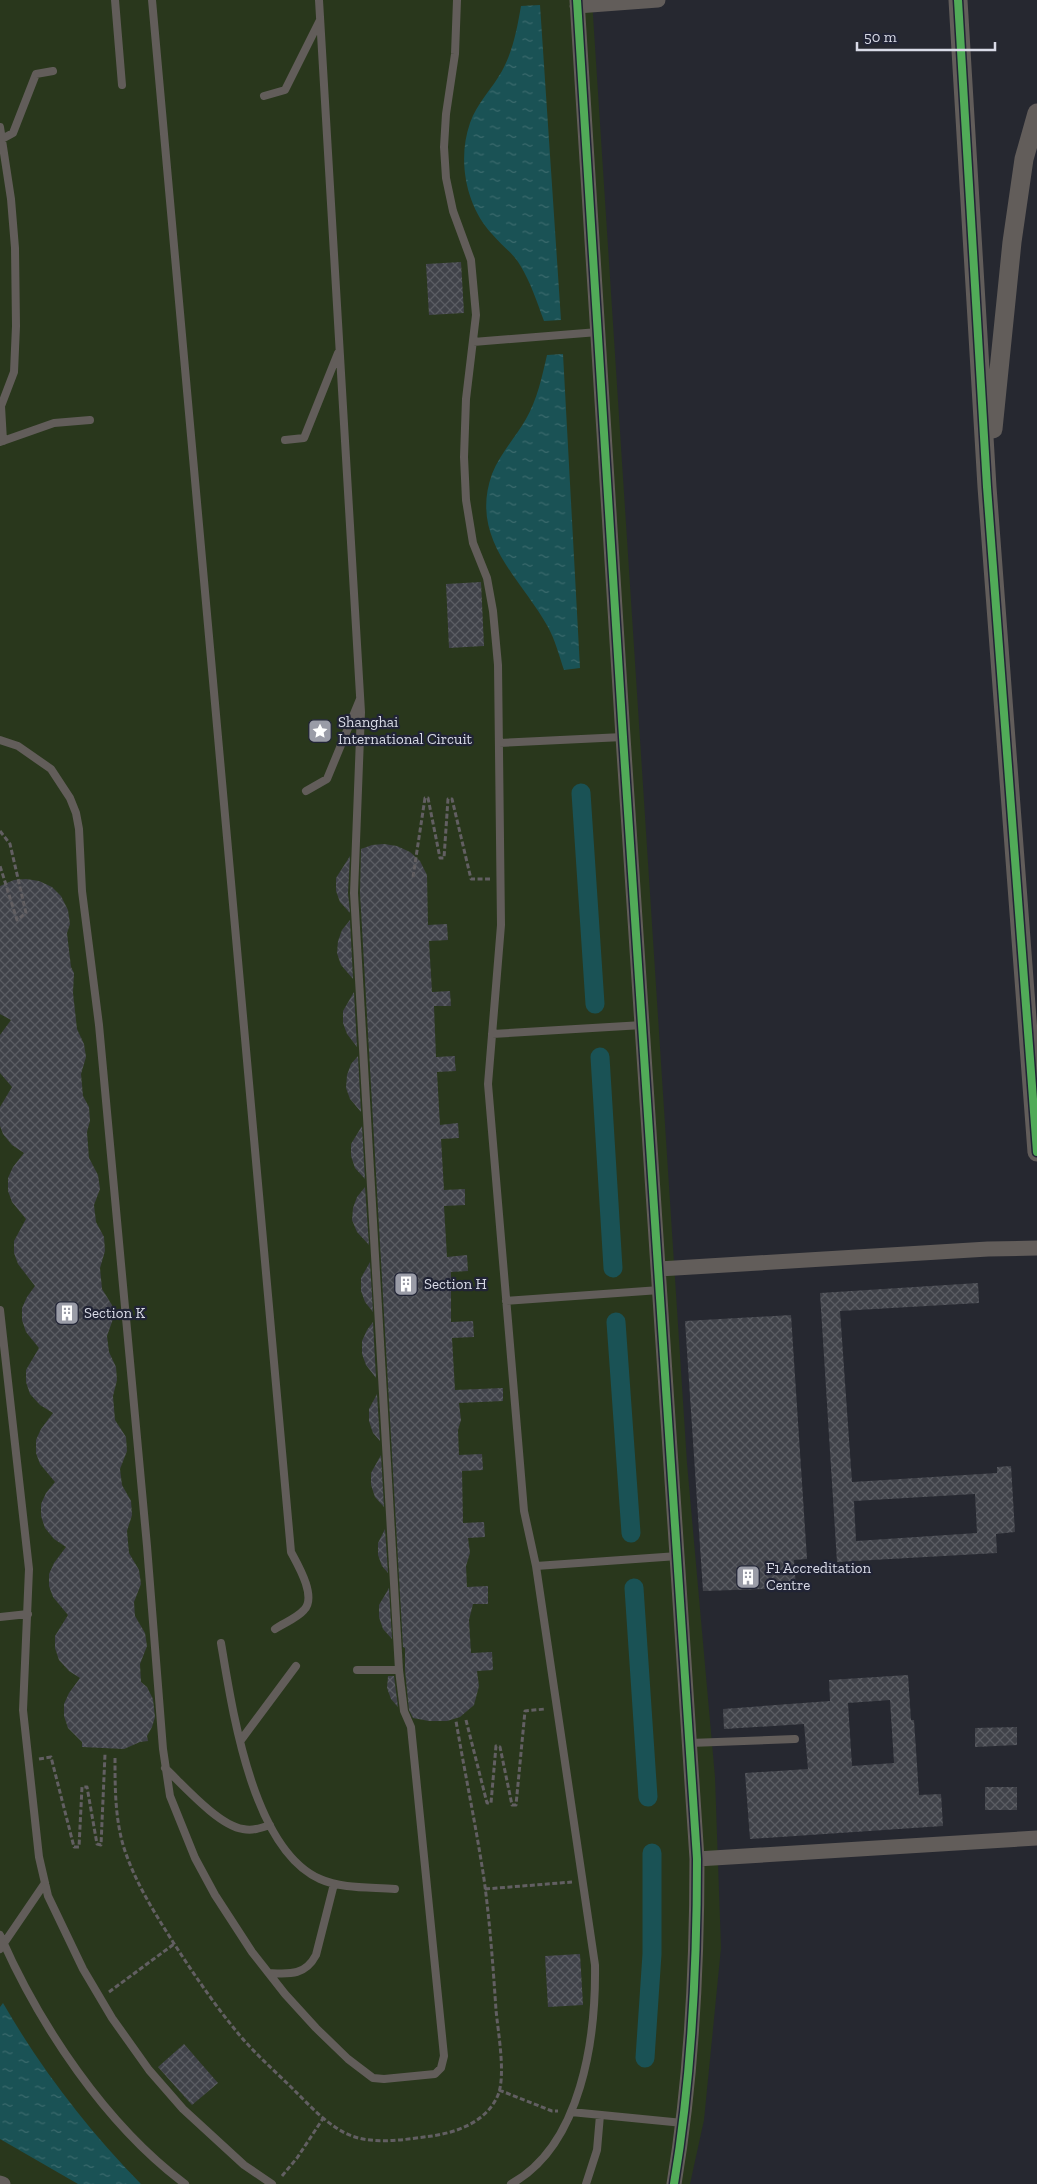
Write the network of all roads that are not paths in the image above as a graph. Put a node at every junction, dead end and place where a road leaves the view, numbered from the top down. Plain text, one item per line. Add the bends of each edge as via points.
1 (115, 0) edge
2 (152, 0) edge
3 (319, 0) edge
4 (457, 0) edge
5 (658, 0) edge
6 (958, 0) edge
7 (577, 3) edge
8 (320, 19) junction
9 (53, 71) dead end
10 (122, 85) dead end
11 (264, 96) dead end
12 (1037, 113) edge
13 (0, 127) edge
14 (2, 139) junction
15 (598, 332) junction
16 (472, 342) junction
17 (339, 351) junction
18 (1, 404) edge
19 (90, 420) dead end
20 (284, 440) dead end
21 (1, 441) edge
22 (987, 488) junction
23 (360, 697) junction
24 (623, 737) junction
25 (0, 740) edge
26 (499, 743) junction
27 (306, 791) dead end
28 (643, 1025) junction
29 (492, 1034) junction
30 (1037, 1152) edge
31 (1037, 1248) edge
32 (659, 1269) junction
33 (660, 1290) junction
34 (506, 1301) junction
35 (0, 1310) edge
36 (2, 1348) edge
37 (678, 1556) junction
38 (536, 1566) junction
39 (28, 1614) junction
40 (0, 1617) edge
41 (275, 1630) dead end
42 (221, 1643) dead end
43 (296, 1666) dead end
44 (357, 1670) dead end
45 (399, 1670) junction
46 (795, 1739) dead end
47 (241, 1740) junction
48 (690, 1743) junction
49 (165, 1768) junction
50 (270, 1825) junction
51 (1037, 1838) edge
52 (697, 1859) junction
53 (45, 1883) junction
54 (334, 1884) junction
55 (395, 1889) dead end
56 (0, 1936) edge
57 (2, 1946) edge
58 (269, 1973) junction
59 (571, 2112) junction
60 (600, 2115) junction
61 (683, 2123) junction
62 (185, 2184) edge
63 (272, 2184) edge
64 (511, 2184) edge
65 (586, 2184) edge
66 (674, 2184) edge

1 - 10 lane
2 - 41 lane via 291,1552 309,1596 304,1610
3 - 8 lane
4 - 16 lane via 456,45 444,147 453,211 471,260 476,315
5 - 7 street
6 - 22 street
7 - 15 street
8 - 11 lane via 285,90
8 - 17 lane
9 - 14 lane via 36,74 13,132
12 - 22 street via 1024,159 1012,242
13 - 14 lane
14 - 18 lane via 15,248 16,326 14,372
15 - 16 lane
15 - 24 street
16 - 26 lane via 466,399 466,500 473,543 486,578 493,611 498,665
17 - 20 lane via 304,438
17 - 23 lane
18 - 21 lane
19 - 21 lane via 54,423
22 - 30 street
23 - 27 lane via 327,779
23 - 45 lane via 361,748 354,893
24 - 26 lane
24 - 28 street
25 - 49 lane via 18,746 51,768 70,798 79,829 82,891 101,1045
26 - 29 lane via 501,925
28 - 29 lane
28 - 32 street
29 - 34 lane via 488,1084
31 - 32 street
32 - 33 street
33 - 34 lane
33 - 37 street
34 - 38 lane via 524,1512
35 - 36 lane
36 - 39 lane via 29,1569
37 - 38 lane
37 - 48 street
38 - 59 lane via 595,1965 596,2003 592,2038
39 - 40 lane
39 - 53 lane via 23,1710 39,1857
42 - 47 lane
43 - 47 lane
44 - 45 lane
45 - 58 lane via 404,1711 411,1727 444,2056 441,2068 432,2075 373,2078 316,2028
46 - 48 lane
47 - 50 lane via 257,1801
48 - 52 street
49 - 50 lane via 198,1801 238,1828 249,1830
49 - 58 lane via 170,1796 196,1858 215,1895
50 - 54 lane via 300,1866 320,1880
51 - 52 street
52 - 61 street via 696,1986
53 - 57 lane
53 - 63 lane via 60,1923 101,1999 149,2070 183,2109 244,2165
54 - 55 lane
54 - 58 lane via 313,1961 295,1974
56 - 57 lane
57 - 62 lane via 79,2074 137,2142
59 - 60 lane
59 - 64 lane via 558,2138 541,2160 523,2178
60 - 61 lane
60 - 65 lane via 597,2150
61 - 66 street

